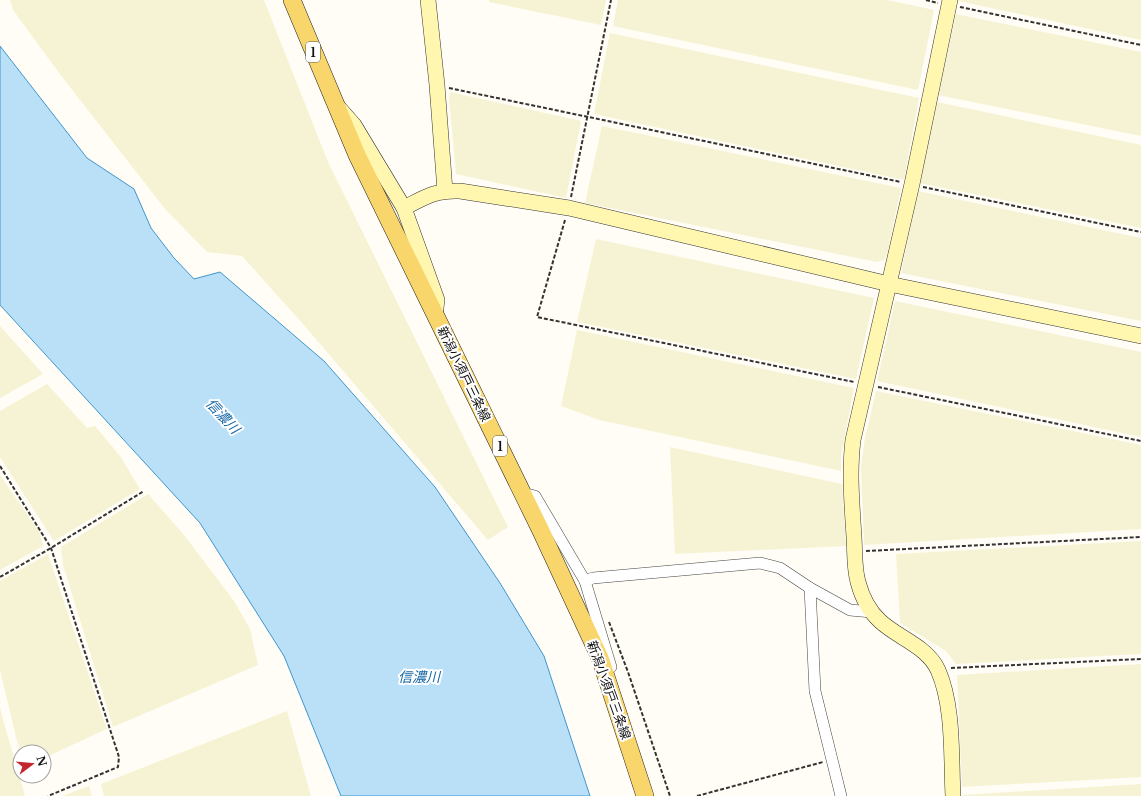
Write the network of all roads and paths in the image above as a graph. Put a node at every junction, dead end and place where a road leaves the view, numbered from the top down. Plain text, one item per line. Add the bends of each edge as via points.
1 (292, 0) edge
2 (428, 0) edge
3 (611, 0) edge
4 (949, 2) edge
5 (1141, 45) edge
6 (437, 85) junction
7 (335, 104) junction
8 (587, 117) junction
9 (912, 184) junction
10 (445, 190) junction
11 (404, 208) junction
12 (569, 208) junction
13 (1141, 232) edge
14 (889, 284) junction
15 (435, 314) junction
16 (1141, 336) edge
17 (866, 384) junction
18 (1141, 441) edge
19 (0, 466) edge
20 (144, 491) dead end
21 (522, 493) junction
22 (1141, 537) edge
23 (51, 548) junction
24 (855, 552) junction
25 (0, 577) edge
26 (585, 581) junction
27 (810, 588) junction
28 (872, 612) junction
29 (609, 621) dead end
30 (1141, 659) edge
31 (938, 669) junction
32 (613, 699) junction
33 (832, 760) junction
34 (48, 796) edge
35 (645, 796) edge
36 (670, 796) edge
37 (697, 796) edge
38 (841, 796) edge
39 (953, 796) edge

1 - 7 main road, 新潟小須戸三条線 / 1
2 - 6 street
3 - 8 path
4 - 5 path
4 - 9 street
6 - 8 path
6 - 10 street
7 - 11 street via 354,125
7 - 15 main road, 新潟小須戸三条線 / 1 via 357,155
8 - 9 path
8 - 12 path
9 - 13 path
9 - 14 street
10 - 11 street
10 - 12 street
11 - 15 street via 437,300
12 - 14 street
12 - 17 path via 537,317
14 - 16 street
14 - 17 street
15 - 21 main road, 新潟小須戸三条線 / 1
17 - 18 path
17 - 24 street via 853,440 851,462
19 - 23 path
20 - 23 path
21 - 26 street via 535,496
21 - 32 main road, 新潟小須戸三条線 / 1 via 600,658
22 - 24 path
23 - 25 path
23 - 34 path via 119,757 118,767
24 - 28 street via 858,581
26 - 27 street via 593,578 760,563 780,568
26 - 32 street via 616,683
27 - 28 street via 850,610
27 - 33 street via 815,691
28 - 31 street via 886,626 923,651
29 - 36 path
30 - 31 path
31 - 39 street via 947,700
32 - 35 main road, 新潟小須戸三条線 / 1
33 - 37 path
33 - 38 street

